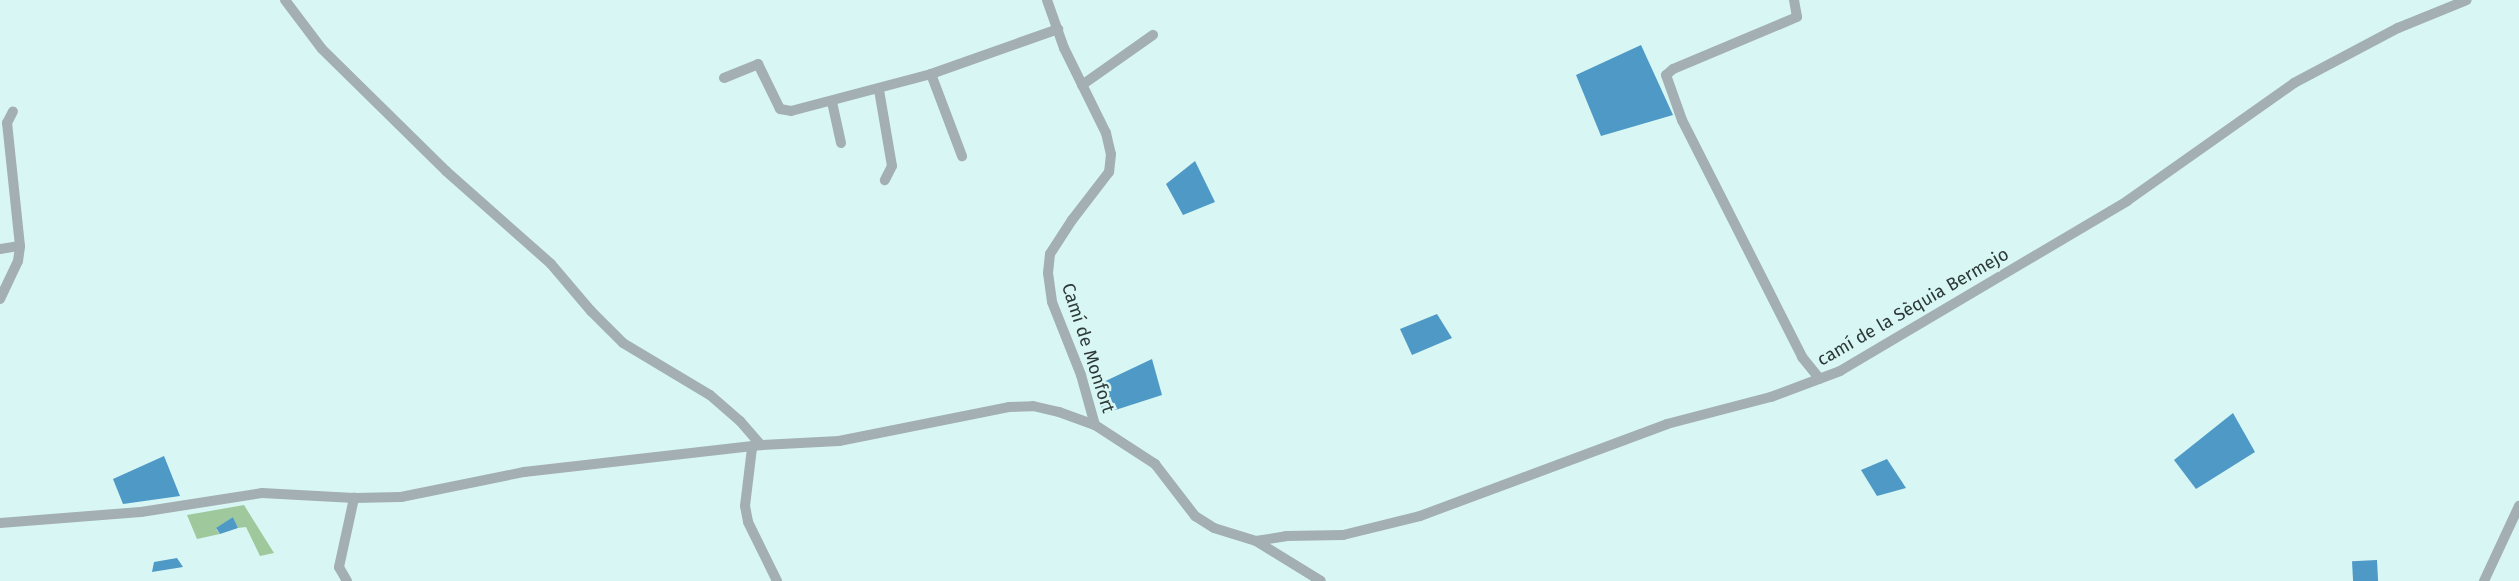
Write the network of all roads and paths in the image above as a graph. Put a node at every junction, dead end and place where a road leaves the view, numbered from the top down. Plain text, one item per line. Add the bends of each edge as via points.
1 (285, 0) edge
2 (1047, 0) edge
3 (1794, 0) edge
4 (2467, 0) edge
5 (1058, 29) junction
6 (1153, 35) dead end
7 (931, 74) junction
8 (724, 78) dead end
9 (1082, 85) junction
10 (879, 90) junction
11 (832, 102) junction
12 (13, 111) dead end
13 (842, 143) dead end
14 (962, 156) dead end
15 (885, 180) dead end
16 (20, 246) junction
17 (0, 249) edge
18 (0, 299) edge
19 (1820, 379) junction
20 (1095, 425) junction
21 (757, 447) junction
22 (354, 498) junction
23 (2519, 506) edge
24 (0, 523) edge
25 (1256, 542) junction
26 (347, 581) edge
27 (777, 581) edge
28 (1321, 581) edge
29 (2484, 581) edge

1 - 21 street via 335,62 446,171 551,264 623,343 710,395 740,421
2 - 5 street, Camí de Monfort
3 - 19 street via 1797,17 1666,75 1682,120 1729,213 1802,357
4 - 19 street, camí de la Sèquia Bermejo via 2398,28 2294,83 2127,201 1840,371
5 - 7 street
5 - 9 street, Camí de Monfort
6 - 9 street
7 - 10 street
7 - 14 street
8 - 11 street via 759,64 780,109 791,111
9 - 20 street, Camí de Monfort via 1106,133 1111,154 1109,172 1055,244 1048,273 1052,302 1081,375
10 - 11 street
10 - 15 street via 892,166
11 - 13 street
12 - 16 street via 8,123
16 - 17 street
16 - 18 street via 18,261
19 - 25 street, camí de la Sèquia Bermejo via 1771,398 1667,424 1420,516 1343,535 1286,536
20 - 21 street via 1033,406 1009,407 839,441
20 - 25 street, Camí de Monfort via 1155,464 1196,516 1214,528
21 - 22 street via 524,472 401,497
21 - 27 street via 745,506 748,522
22 - 24 street via 262,493 141,513
22 - 26 street via 339,567
23 - 29 street
25 - 28 street, Camí de Monfort

